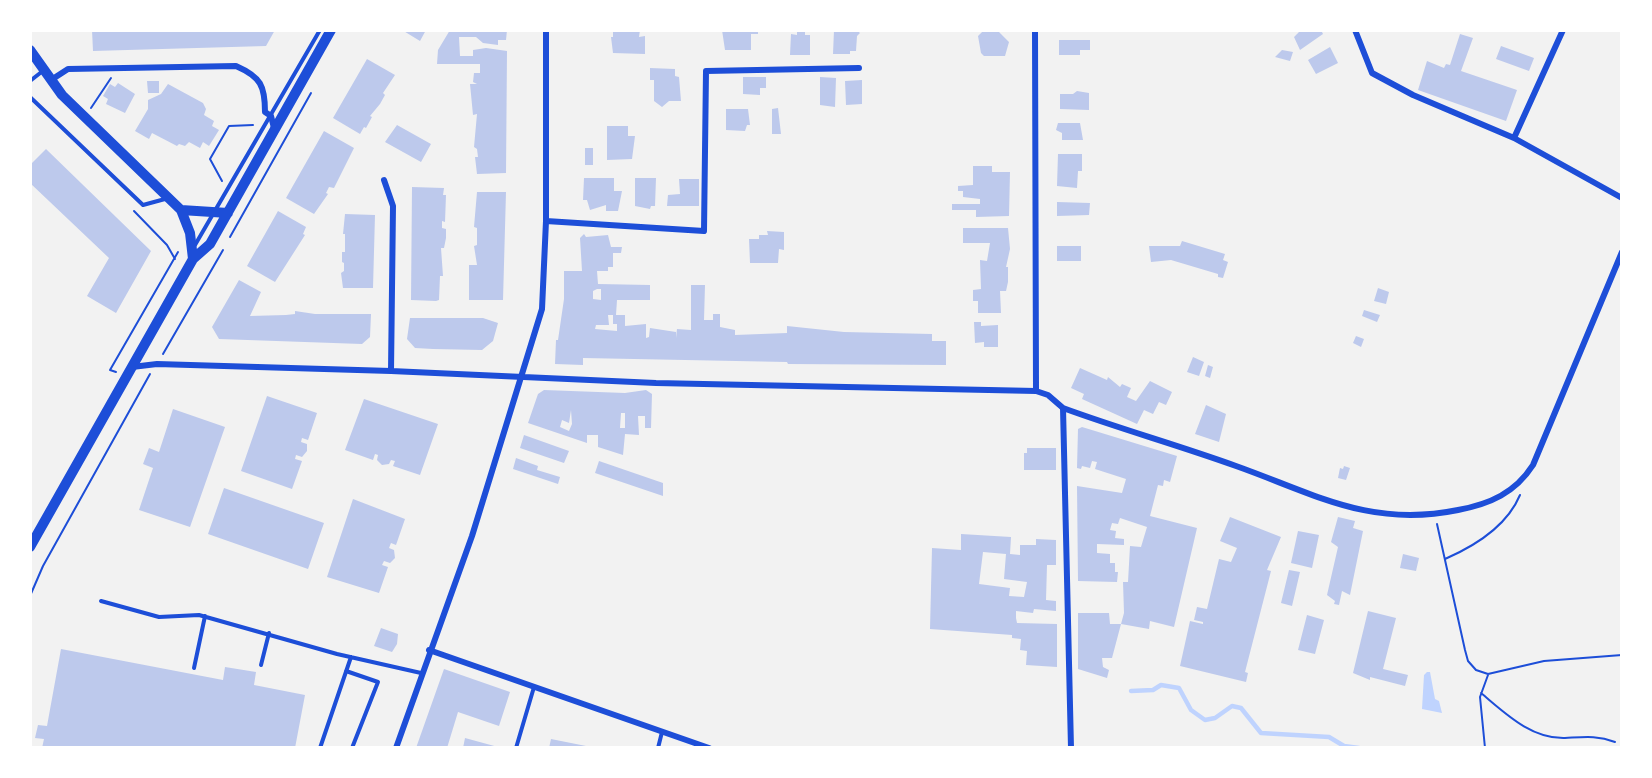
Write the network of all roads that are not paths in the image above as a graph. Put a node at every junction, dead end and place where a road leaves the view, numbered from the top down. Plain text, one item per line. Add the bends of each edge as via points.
1 (320, 30) edge
2 (331, 30) edge
3 (546, 30) edge
4 (1035, 30) edge
5 (1355, 30) edge
6 (1563, 30) edge
7 (30, 50) edge
8 (859, 68) dead end
9 (44, 70) junction
10 (51, 80) junction
11 (30, 81) edge
12 (30, 97) edge
13 (271, 116) junction
14 (274, 129) junction
15 (1514, 138) junction
16 (384, 180) dead end
17 (166, 198) junction
18 (1622, 198) edge
19 (181, 210) junction
20 (213, 213) junction
21 (228, 213) junction
22 (546, 221) junction
23 (194, 247) junction
24 (1622, 252) edge
25 (193, 259) junction
26 (131, 367) junction
27 (391, 371) junction
28 (522, 378) junction
29 (1036, 391) junction
30 (1063, 408) junction
31 (30, 547) edge
32 (101, 601) dead end
33 (205, 616) junction
34 (269, 633) junction
35 (429, 650) junction
36 (351, 657) junction
37 (261, 665) dead end
38 (194, 668) dead end
39 (346, 671) junction
40 (422, 673) junction
41 (534, 687) junction
42 (662, 732) junction
43 (320, 748) edge
44 (352, 748) edge
45 (396, 748) edge
46 (516, 748) edge
47 (658, 748) edge
48 (709, 748) edge
49 (1071, 748) edge

1 - 13 lane
2 - 14 main road
3 - 22 street
4 - 29 street
5 - 15 street via 1372,73
6 - 15 street
7 - 9 main road
8 - 22 street via 706,71 704,231
9 - 10 main road
9 - 11 lane
10 - 13 street via 68,69 237,66 253,74 265,91 265,112
10 - 17 main road
12 - 17 lane via 143,205
13 - 14 street
13 - 20 lane
14 - 21 main road
15 - 18 street
16 - 27 street via 393,206
17 - 19 main road
19 - 20 main road
19 - 23 main road
20 - 21 main road
20 - 23 lane
21 - 25 main road via 210,244
22 - 28 street via 542,309
23 - 25 main road
24 - 30 street via 1533,465 1521,483 1503,496 1474,507 1436,515 1390,516 1335,504
25 - 26 main road
26 - 27 street via 157,364
26 - 31 main road
27 - 28 street
28 - 29 street
28 - 35 street via 472,536
29 - 30 street via 1048,395
30 - 49 street
32 - 33 lane via 159,617
33 - 34 lane
33 - 38 lane
34 - 36 lane
34 - 37 lane
35 - 40 street
35 - 41 street
36 - 39 lane
36 - 40 lane
39 - 43 lane
39 - 44 lane via 378,682
40 - 45 street
41 - 42 street
41 - 46 lane
42 - 47 lane
42 - 48 street

